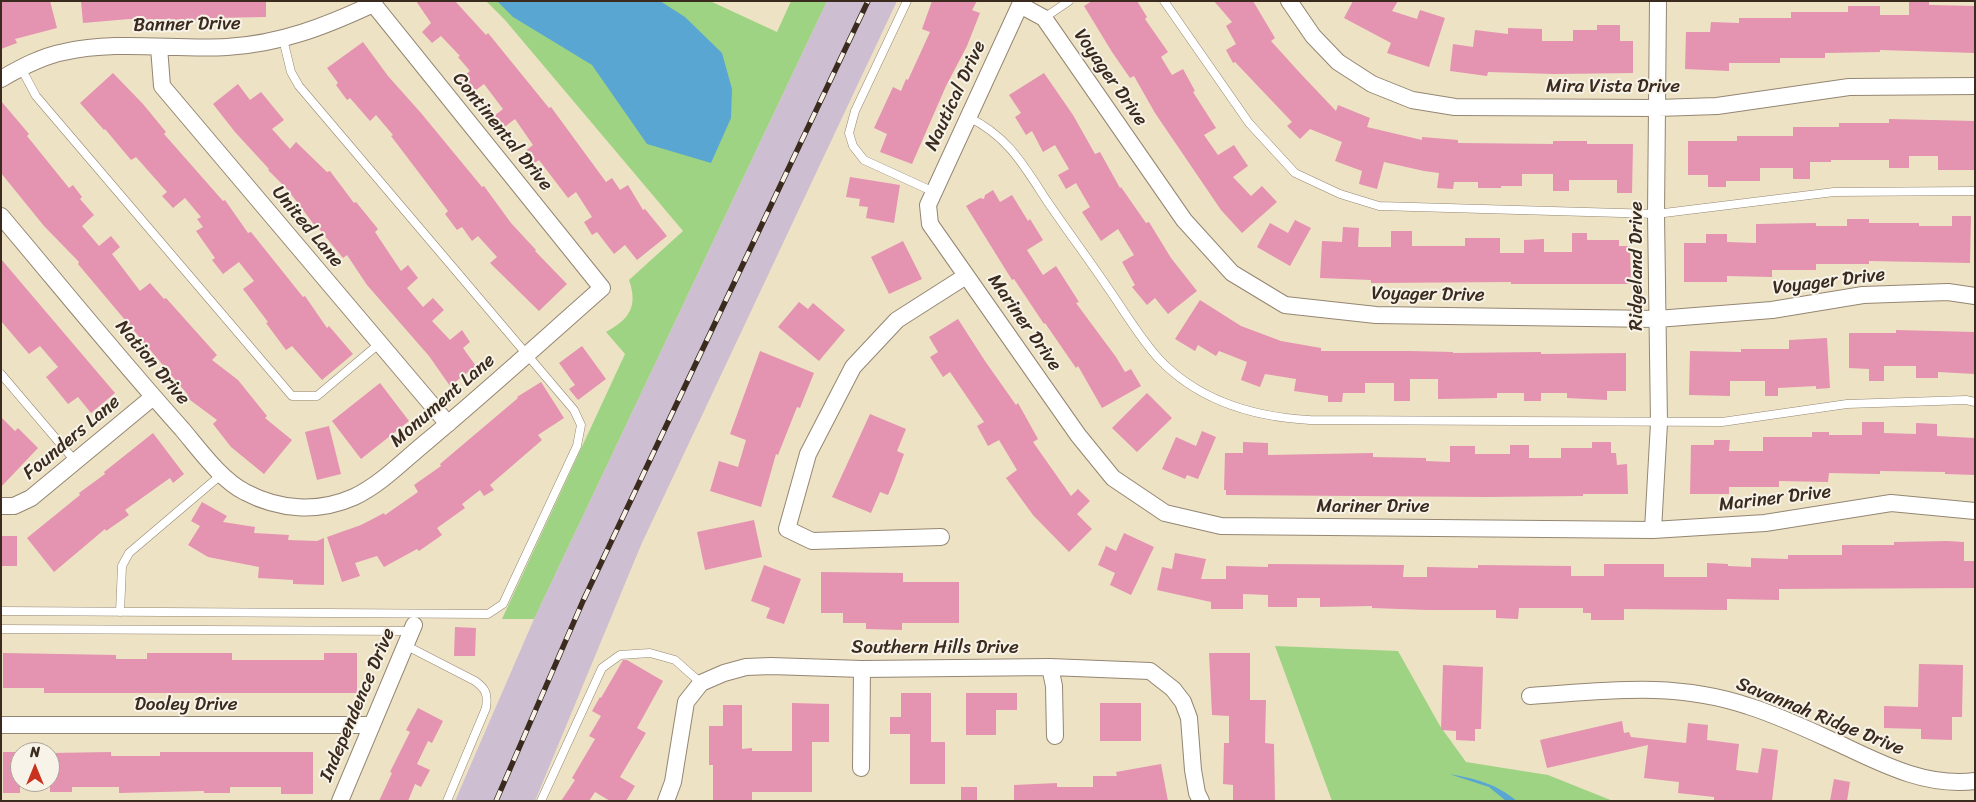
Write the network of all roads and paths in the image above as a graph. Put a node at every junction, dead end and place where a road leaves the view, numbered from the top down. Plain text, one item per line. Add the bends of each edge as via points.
1 (907, 1) edge
2 (1069, 1) edge
3 (1164, 1) edge
4 (1289, 1) edge
5 (1658, 1) edge
6 (372, 3) edge
7 (1020, 5) joint
8 (1044, 18) junction
9 (283, 39) junction
10 (159, 47) junction
11 (21, 68) junction
12 (1, 79) edge
13 (1975, 86) edge
14 (1658, 108) junction
15 (968, 117) junction
16 (1975, 191) edge
17 (931, 198) junction
18 (1656, 214) junction
19 (1, 216) edge
20 (966, 276) junction
21 (602, 288) joint
22 (1975, 296) edge
23 (1657, 319) junction
24 (380, 344) junction
25 (526, 355) junction
26 (1, 374) edge
27 (153, 397) junction
28 (1975, 402) edge
29 (1659, 422) junction
30 (448, 424) junction
31 (75, 461) junction
32 (222, 474) junction
33 (8, 506) edge
34 (292, 508) joint
35 (1975, 511) edge
36 (1653, 530) junction
37 (941, 537) dead end
38 (1, 611) edge
39 (120, 612) junction
40 (1, 629) edge
41 (410, 634) junction
42 (1050, 667) junction
43 (862, 669) junction
44 (701, 683) junction
45 (1530, 696) dead end
46 (1, 725) edge
47 (371, 725) junction
48 (1055, 736) dead end
49 (861, 768) dead end
50 (1975, 780) edge
51 (340, 801) edge
52 (447, 801) edge
53 (540, 801) edge
54 (666, 801) edge
55 (1201, 801) edge

1 - 17 lane via 849,133 853,146 864,160
2 - 8 lane
3 - 18 lane via 1249,123 1295,172 1340,194 1379,206
4 - 14 street, Mira Vista Drive via 1313,36 1338,62 1372,84 1412,100 1455,107
5 - 14 street, Ridgeland Drive
6 - 9 street, Banner Drive via 330,24
6 - 21 street, Continental Drive
7 - 8 street, Voyager Drive
7 - 15 street, Nautical Drive
8 - 23 street, Voyager Drive via 1184,220 1232,273 1286,305 1376,315
9 - 10 street, Banner Drive via 228,47
9 - 25 lane via 290,72 298,86
10 - 11 street, Banner Drive via 111,45 63,52
10 - 24 street, United Lane via 162,86
11 - 12 street, Banner Drive
11 - 24 lane via 36,96 292,396 317,396
13 - 14 street, Mira Vista Drive via 1859,86 1717,106
14 - 18 street, Ridgeland Drive
15 - 17 street, Nautical Drive
15 - 29 lane via 988,127 1012,150 1159,359 1191,386 1228,405 1263,415 1310,420
16 - 18 lane via 1834,192
17 - 20 street, Mariner Drive via 930,224
18 - 23 street, Ridgeland Drive
19 - 27 street, Nation Drive
20 - 36 street, Mariner Drive via 1078,436 1107,471 1165,513 1221,526
20 - 37 street via 897,320 853,367 808,454 787,529 812,541
21 - 25 street, Monument Lane
22 - 23 street, Voyager Drive via 1948,292 1862,295 1772,310
23 - 29 street, Ridgeland Drive
24 - 30 street, United Lane
25 - 30 street, Monument Lane
25 - 39 lane via 574,410 581,426 577,446 503,604 488,614
26 - 31 lane
27 - 31 street, Founders Lane
27 - 32 street, Nation Drive
28 - 29 lane via 1847,404 1722,422
29 - 36 street, Ridgeland Drive
30 - 34 street, Monument Lane via 360,494 336,504
31 - 33 street, Founders Lane via 31,498
32 - 34 street, Nation Drive via 242,492
32 - 39 lane via 129,554 122,566
35 - 36 street, Mariner Drive via 1891,504 1766,523
38 - 39 lane
40 - 41 lane
41 - 47 street, Independence Drive
41 - 52 lane via 484,688 487,697 486,708
42 - 43 street, Southern Hills Drive
42 - 48 street via 1054,686
42 - 55 street, Southern Hills Drive via 1150,671 1173,689 1189,718 1193,770
43 - 44 street, Southern Hills Drive via 746,667
43 - 49 street
44 - 53 lane via 675,660 650,652 620,655 602,668
44 - 54 street, Southern Hills Drive via 686,702
45 - 50 street, Savannah Ridge Drive via 1620,689 1688,691 1748,706 1913,776 1960,782
46 - 47 street, Dooley Drive
47 - 51 street, Independence Drive

